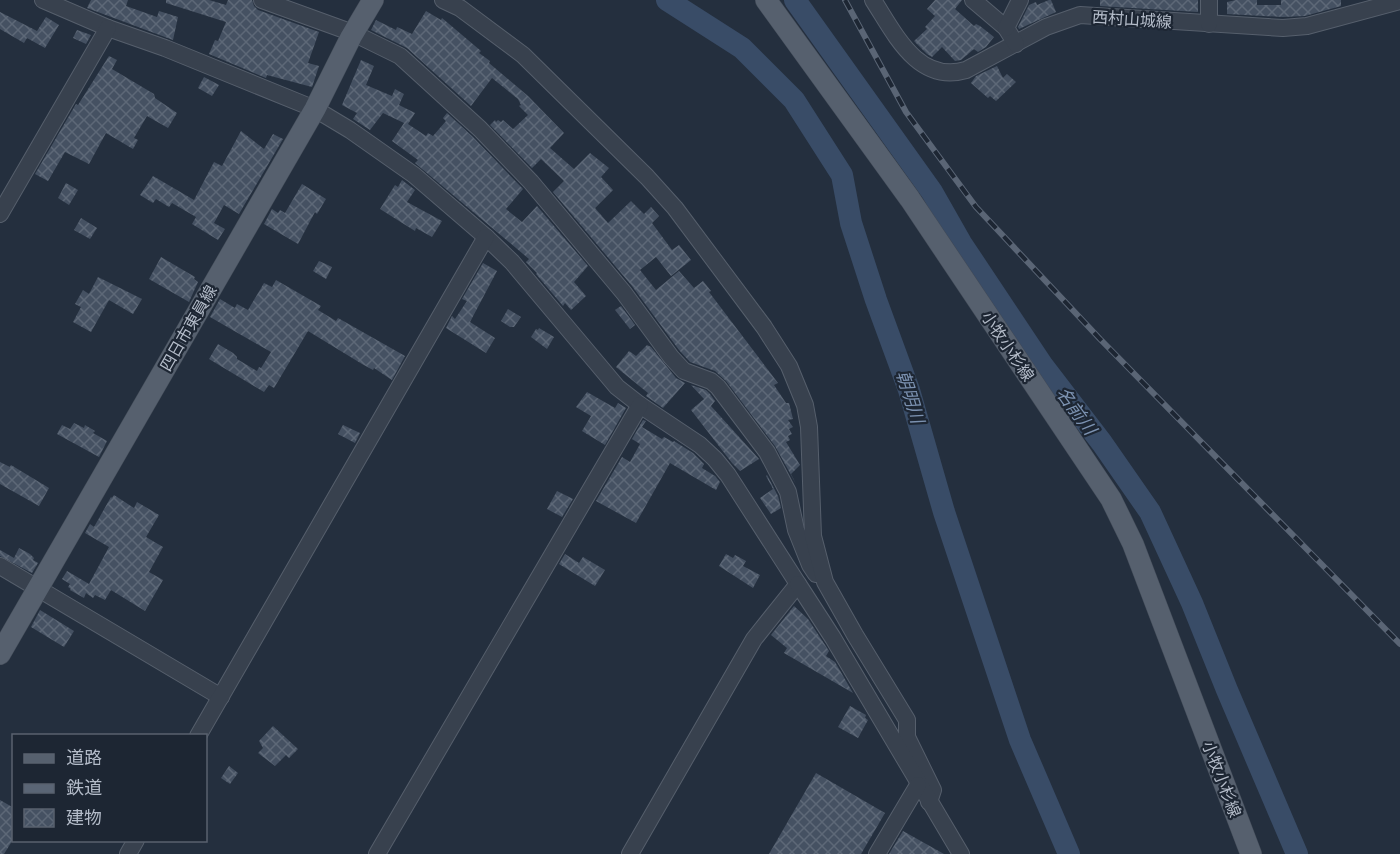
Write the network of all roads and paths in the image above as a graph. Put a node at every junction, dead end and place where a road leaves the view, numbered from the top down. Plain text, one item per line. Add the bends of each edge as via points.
1 (43, 0) edge
2 (262, 0) edge
3 (373, 0) edge
4 (442, 0) edge
5 (766, 0) edge
6 (873, 0) edge
7 (973, 0) edge
8 (1020, 0) edge
9 (1209, 0) edge
10 (1400, 1) edge
11 (1358, 7) edge
12 (1209, 24) junction
13 (108, 28) junction
14 (1006, 28) junction
15 (353, 33) junction
16 (1016, 44) junction
17 (315, 109) junction
18 (0, 214) edge
19 (486, 237) junction
20 (640, 405) junction
21 (0, 566) edge
22 (825, 582) junction
23 (798, 584) junction
24 (38, 588) junction
25 (0, 654) edge
26 (221, 697) junction
27 (199, 734) edge
28 (918, 785) junction
29 (929, 802) junction
30 (377, 854) edge
31 (630, 854) edge
32 (877, 854) edge
33 (961, 854) edge
34 (1251, 854) edge

1 - 13 street
2 - 15 street
3 - 15 main road, 四日市東員線
4 - 22 street via 460,8 523,55 647,177 675,208 764,327 789,366 805,405 813,536
5 - 34 main road, 小牧小杉線 via 910,199 1111,499 1132,544
6 - 16 street, 西村山城線 via 909,52 935,72 954,74 966,70
7 - 14 street
8 - 14 street
9 - 12 street
10 - 11 street, 西村山城線
11 - 12 street, 西村山城線 via 1307,26
12 - 16 street, 西村山城線 via 1080,15
13 - 17 street
13 - 18 street
14 - 16 street
15 - 17 main road, 四日市東員線
15 - 22 street via 400,56 480,129 624,293 671,357 684,371 718,387 767,452 788,492 796,530 810,565
17 - 19 street via 387,155
17 - 24 main road, 四日市東員線
19 - 20 street via 512,262 617,387
19 - 26 street
20 - 23 street via 715,459
20 - 30 street
21 - 24 street
22 - 29 street via 907,720 907,738 933,790
23 - 28 street
23 - 31 street via 754,639
24 - 25 main road, 四日市東員線
24 - 26 street
26 - 27 street
28 - 29 street
28 - 32 street
29 - 33 street

